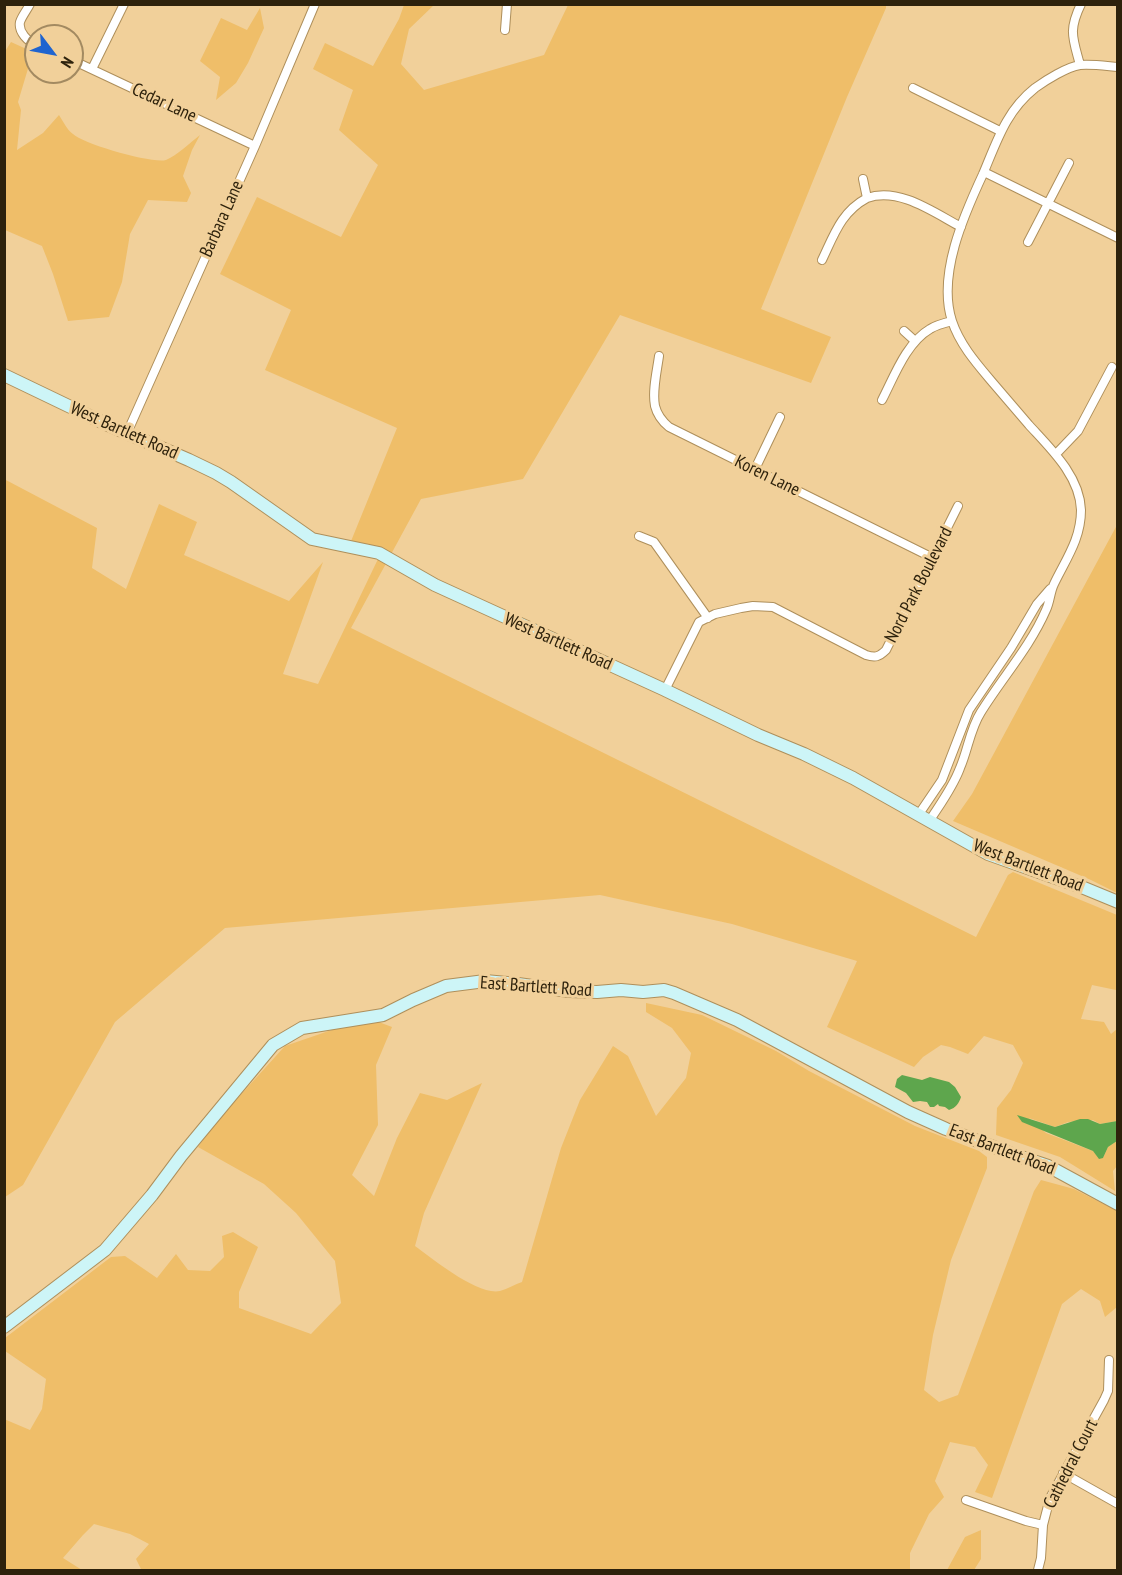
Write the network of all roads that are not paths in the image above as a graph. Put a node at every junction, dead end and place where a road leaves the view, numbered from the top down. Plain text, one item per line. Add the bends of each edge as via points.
1 (30, 4) edge
2 (124, 4) edge
3 (315, 4) edge
4 (507, 4) edge
5 (1081, 4) edge
6 (505, 30) dead end
7 (24, 35) edge
8 (84, 65) edge
9 (1080, 65) junction
10 (1118, 67) edge
11 (92, 69) junction
12 (913, 88) dead end
13 (1000, 131) junction
14 (255, 146) junction
15 (1069, 163) dead end
16 (984, 172) junction
17 (863, 179) dead end
18 (867, 198) junction
19 (1048, 204) junction
20 (961, 227) junction
21 (1118, 238) edge
22 (1028, 242) dead end
23 (822, 260) dead end
24 (952, 321) junction
25 (904, 331) dead end
26 (915, 341) junction
27 (659, 356) dead end
28 (1112, 367) dead end
29 (4, 375) edge
30 (882, 399) dead end
31 (780, 417) dead end
32 (127, 433) junction
33 (1056, 454) junction
34 (755, 469) junction
35 (958, 506) dead end
36 (639, 536) dead end
37 (933, 558) junction
38 (1053, 587) junction
39 (1031, 614) junction
40 (708, 618) junction
41 (1041, 620) junction
42 (665, 690) junction
43 (942, 780) junction
44 (951, 787) junction
45 (925, 818) junction
46 (1118, 902) edge
47 (1118, 1204) edge
48 (4, 1327) edge
49 (1108, 1360) dead end
50 (1063, 1473) junction
51 (966, 1500) dead end
52 (1118, 1503) edge
53 (1043, 1525) junction
54 (1038, 1570) edge

1 - 7 street via 20,22
2 - 11 street
3 - 14 street, Barbara Lane
4 - 6 street
5 - 9 street via 1072,32
8 - 11 street, Cedar Lane
9 - 10 street
9 - 13 street via 1035,88 1022,99
11 - 14 street, Cedar Lane
12 - 13 street
13 - 16 street
14 - 32 street, Barbara Lane
15 - 19 street
16 - 19 street
16 - 20 street
17 - 18 street
18 - 20 street via 890,195 911,201
18 - 23 street via 844,216
19 - 21 street
19 - 22 street
20 - 24 street via 949,279
24 - 26 street via 932,328
24 - 33 street via 969,354
25 - 26 street
26 - 30 street
27 - 34 street, Koren Lane via 655,407 664,422 696,442
28 - 33 street via 1078,431
29 - 32 street, West Bartlett Road
31 - 34 street
32 - 42 street, West Bartlett Road via 231,482 312,539 379,553 435,585
33 - 38 street via 1076,489 1081,509 1074,548
34 - 37 street, Koren Lane
35 - 37 street, Nord Park Boulevard
36 - 40 street via 654,542
37 - 40 street, Nord Park Boulevard via 879,657 866,655 773,608 753,606
38 - 39 street
38 - 41 street
39 - 41 street
39 - 43 street via 969,710
40 - 42 street via 699,622
41 - 44 street via 980,713
42 - 45 street, West Bartlett Road via 831,767
43 - 44 street
43 - 45 street
44 - 45 street
45 - 46 street, West Bartlett Road via 988,855
47 - 48 street, East Bartlett Road via 1048,1166 908,1112 737,1020 674,993 569,991 485,981 446,986 383,1015 302,1028 273,1045 105,1250
49 - 50 street, Cathedral Court via 1108,1391
50 - 52 street
50 - 53 street, Cathedral Court via 1050,1498
51 - 53 street
53 - 54 street, Cathedral Court

